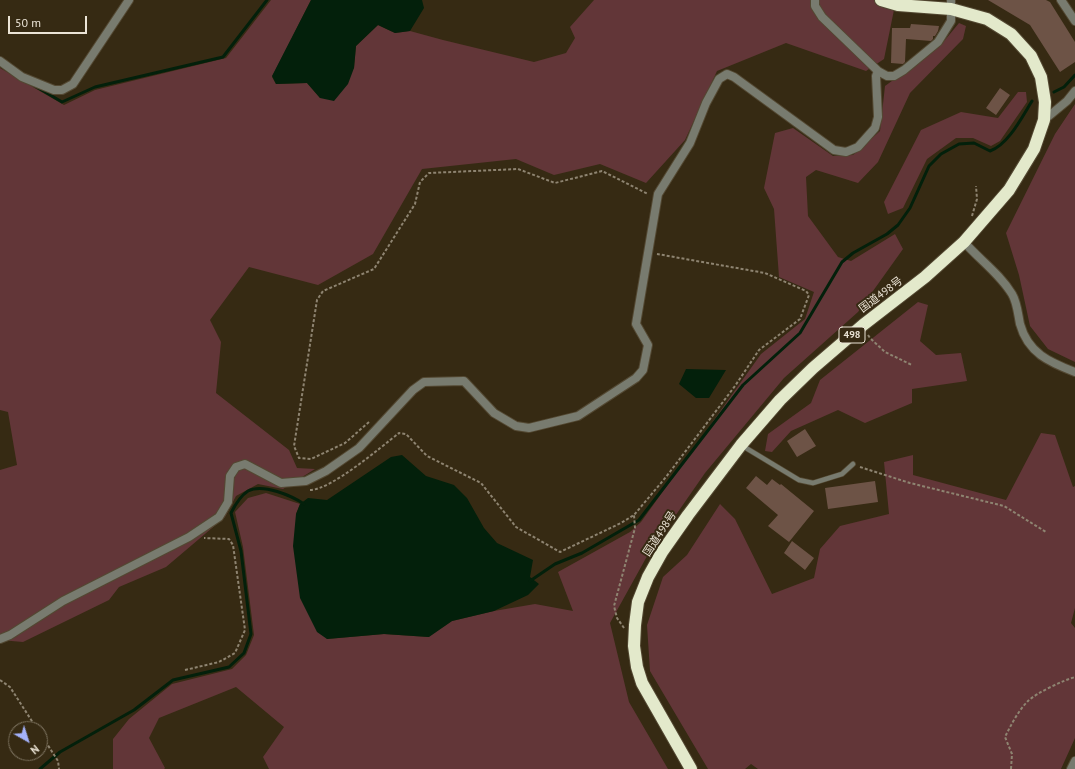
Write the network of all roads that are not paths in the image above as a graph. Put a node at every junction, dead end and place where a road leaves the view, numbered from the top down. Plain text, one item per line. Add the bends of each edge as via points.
1 (129, 0) edge
2 (815, 0) edge
3 (881, 0) edge
4 (1061, 0) edge
5 (951, 4) edge
6 (1075, 21) edge
7 (0, 61) edge
8 (878, 71) junction
9 (1075, 91) edge
10 (1044, 120) junction
11 (964, 242) junction
12 (1075, 372) edge
13 (741, 445) junction
14 (853, 464) road end
15 (0, 639) edge
16 (1075, 762) edge
17 (691, 769) edge
18 (1071, 769) edge

1 - 7 street via 72,84 62,90 54,90 22,77
2 - 8 street via 815,6 822,17
3 - 5 highway, 国道498号 / 498 via 898,5
4 - 6 street
5 - 8 street via 951,21 938,42 894,76 887,76
5 - 10 highway, 国道498号 / 498 via 987,19 1011,34 1031,56 1041,77 1045,102
8 - 15 street via 878,116 875,128 858,147 846,152 834,150 734,77 727,74 719,79 706,103 690,144 658,194 636,324 648,345 643,370 636,378 578,416 529,428 516,426 494,413 464,381 424,382 413,390 359,448 326,471 306,481 281,483 245,464 236,467 230,476 228,502 219,517 189,537 63,601
9 - 10 street via 1067,102
10 - 11 highway, 国道498号 / 498 via 1034,149 1010,190
11 - 12 street via 1004,281 1014,296 1023,335 1034,349 1050,362
11 - 13 highway, 国道498号 / 498 via 813,368 780,400
13 - 14 lane via 799,480 812,483 842,474
13 - 17 highway, 国道498号 / 498 via 662,552 638,602 634,646 642,684
16 - 18 street

